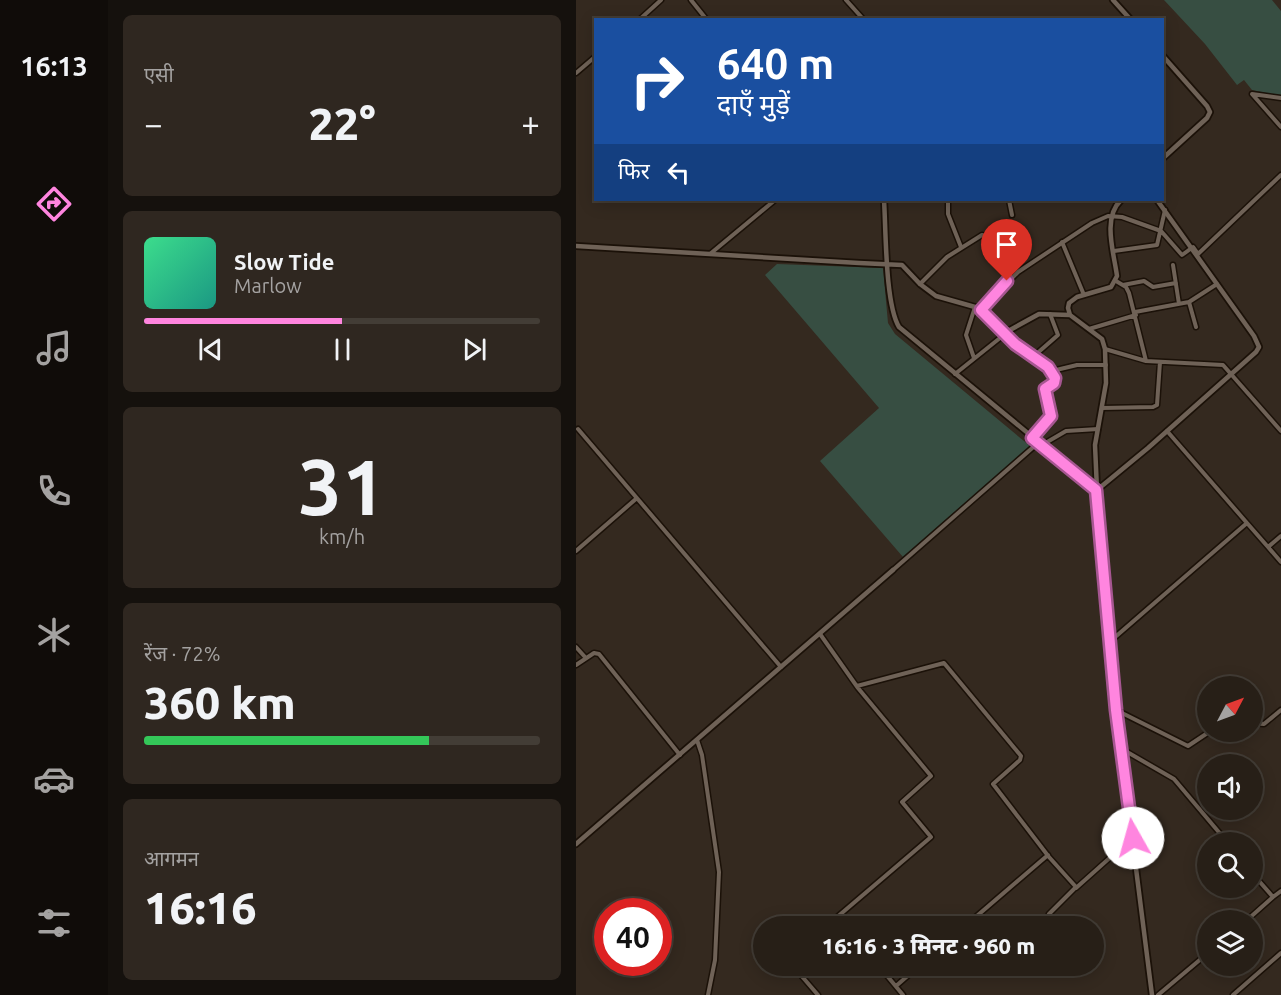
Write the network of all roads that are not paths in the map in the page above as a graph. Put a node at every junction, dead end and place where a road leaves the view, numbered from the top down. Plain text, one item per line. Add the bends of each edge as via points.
1 (661, 0) edge
2 (691, 0) edge
3 (846, 0) edge
4 (1113, 0) edge
5 (641, 18) edge
6 (705, 18) edge
7 (862, 18) edge
8 (1129, 18) edge
9 (594, 58) edge
10 (1164, 58) edge
11 (576, 73) edge
12 (1281, 98) edge
13 (1281, 127) edge
14 (1164, 157) edge
15 (1281, 175) edge
16 (774, 201) edge
17 (884, 201) edge
18 (948, 201) edge
19 (1009, 201) edge
20 (1120, 201) edge
21 (1158, 201) edge
22 (1165, 210) junction
23 (1012, 215) dead end
24 (1112, 215) junction
25 (1161, 231) junction
26 (1062, 242) junction
27 (576, 246) edge
28 (961, 246) junction
29 (1192, 249) junction
30 (1114, 251) junction
31 (711, 254) junction
32 (887, 263) junction
33 (1173, 265) dead end
34 (1011, 277) junction
35 (1116, 281) junction
36 (1176, 283) junction
37 (920, 284) junction
38 (1217, 284) junction
39 (1123, 285) junction
40 (1084, 295) junction
41 (1189, 302) junction
42 (1179, 304) junction
43 (975, 306) junction
44 (981, 310) junction
45 (1050, 313) junction
46 (1136, 314) junction
47 (1070, 315) junction
48 (1196, 327) dead end
49 (1001, 328) junction
50 (1089, 329) junction
51 (1005, 334) junction
52 (1105, 349) junction
53 (1034, 356) junction
54 (974, 358) junction
55 (1146, 361) junction
56 (1160, 362) junction
57 (1106, 365) junction
58 (1052, 371) junction
59 (955, 374) junction
60 (1231, 374) junction
61 (1102, 408) junction
62 (578, 429) dead end
63 (1098, 429) junction
64 (1167, 431) junction
65 (1281, 431) edge
66 (1032, 438) junction
67 (1040, 444) junction
68 (1096, 490) junction
69 (637, 498) junction
70 (1246, 523) junction
71 (1281, 536) edge
72 (1268, 547) junction
73 (576, 551) edge
74 (1281, 562) edge
75 (893, 570) joint
76 (820, 634) junction
77 (1109, 639) junction
78 (576, 647) edge
79 (585, 657) junction
80 (576, 665) edge
81 (781, 667) junction
82 (857, 686) junction
83 (1116, 710) junction
84 (1281, 710) edge
85 (1263, 724) edge
86 (697, 740) junction
87 (1197, 740) edge
88 (1122, 749) junction
89 (680, 755) junction
90 (1218, 832) edge
91 (1133, 838) junction
92 (576, 844) edge
93 (1048, 855) junction
94 (1263, 886) edge
95 (1076, 888) junction
96 (1281, 891) edge
97 (1273, 897) junction
98 (1258, 910) edge
99 (1049, 914) dead end
100 (838, 916) edge
101 (977, 916) edge
102 (1281, 953) edge
103 (1197, 962) edge
104 (802, 976) edge
105 (888, 976) edge
106 (908, 976) edge
107 (896, 986) junction
108 (708, 995) edge
109 (818, 995) edge
110 (903, 995) edge
111 (1152, 995) edge
112 (1158, 995) edge
113 (1233, 995) edge

1 - 5 street
2 - 6 street
3 - 7 street
4 - 8 street
9 - 11 street
10 - 14 street via 1210,112
12 - 13 street via 1252,94
15 - 29 street via 1198,254
16 - 31 street
17 - 32 street
18 - 28 street via 948,214
19 - 23 street
20 - 24 street
21 - 22 street
22 - 25 street
22 - 29 street
24 - 25 street
24 - 26 street
24 - 30 street
25 - 29 street via 1181,254
25 - 30 street via 1155,247
26 - 34 street
26 - 40 street
27 - 31 street
28 - 34 street via 986,236
28 - 37 street
29 - 38 street
30 - 35 street
31 - 32 street
32 - 37 street via 902,265
32 - 59 street via 892,311 899,327
33 - 36 street
34 - 44 street
35 - 39 street
35 - 40 street via 1111,287
36 - 39 street via 1153,287 1144,280
36 - 42 street
37 - 43 street via 936,296
38 - 41 street
38 - 60 street via 1259,346
39 - 46 street
40 - 47 street via 1069,303
41 - 42 street
41 - 48 street
42 - 46 street
43 - 44 street
43 - 54 street via 966,335
44 - 49 street
45 - 47 street
45 - 49 street via 1033,316 1010,330
45 - 53 street via 1058,337
46 - 50 street
46 - 55 street
47 - 50 street
49 - 51 street
50 - 52 street via 1102,339
51 - 53 street
51 - 54 street
52 - 55 street
52 - 57 street
53 - 58 street
54 - 59 street
55 - 56 street
56 - 60 street via 1221,364
56 - 61 street via 1155,406
57 - 58 street via 1077,365
57 - 61 street
58 - 66 street via 1055,381 1045,389 1052,414
59 - 66 street
60 - 64 street
60 - 65 street
61 - 63 street
62 - 69 street
63 - 67 street via 1066,431
63 - 68 street
64 - 68 street
64 - 70 street
66 - 67 street
67 - 68 street
67 - 75 street
68 - 77 street
69 - 73 street
69 - 81 street
70 - 72 street
70 - 77 street
71 - 72 street
72 - 74 street
75 - 76 street
76 - 81 street
76 - 82 street
77 - 83 street
78 - 79 street
79 - 80 street
79 - 89 street via 594,652 599,654
81 - 86 street
82 - 93 street via 944,663 1021,756 993,784
82 - 100 street via 931,776 902,801 931,837
83 - 87 street via 1188,746
83 - 88 street
84 - 85 street
86 - 89 street
86 - 108 street via 719,872 715,960
88 - 90 street via 1174,779
88 - 91 street
89 - 92 street
91 - 95 street
91 - 111 street
93 - 95 street
93 - 101 street
94 - 97 street
95 - 99 street
96 - 97 street
97 - 98 street
102 - 113 street
103 - 112 street
104 - 109 street
105 - 107 street
106 - 107 street
107 - 110 street

